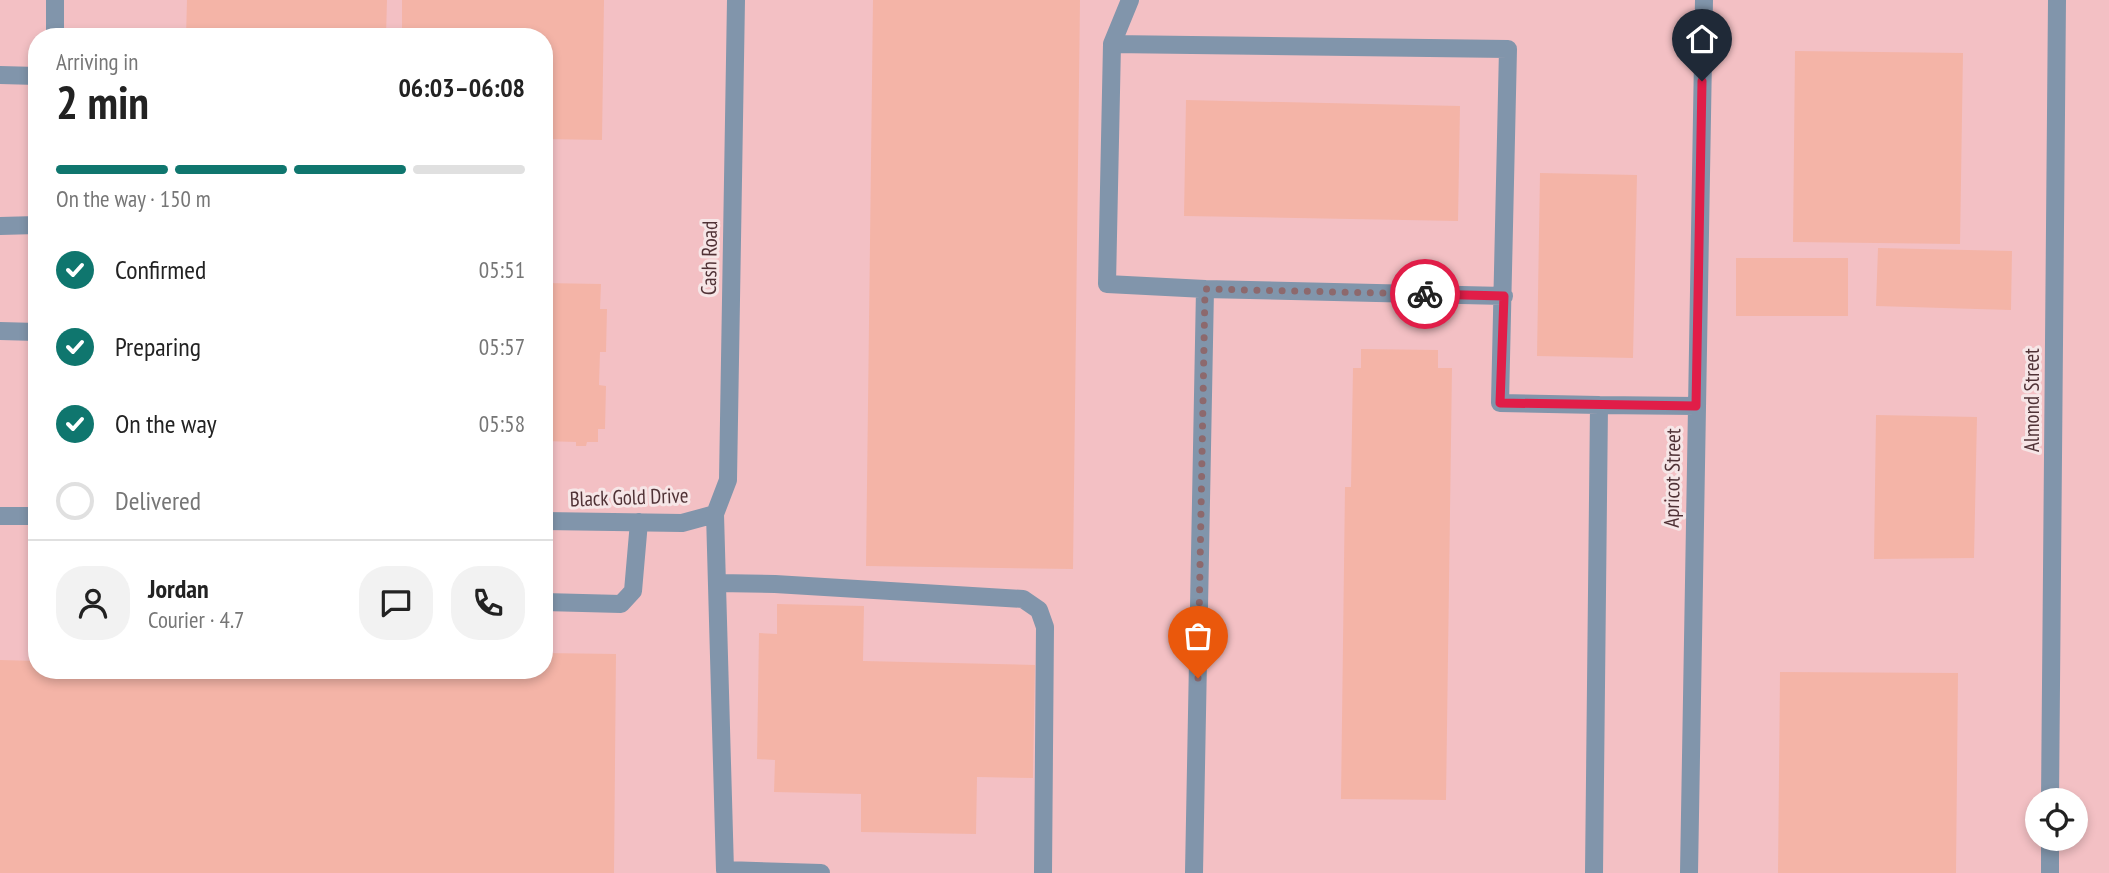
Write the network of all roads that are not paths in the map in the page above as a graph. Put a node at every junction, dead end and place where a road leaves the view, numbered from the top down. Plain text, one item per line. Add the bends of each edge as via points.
1 (55, 0) edge
2 (736, 0) edge
3 (1704, 0) edge
4 (2057, 0) edge
5 (1130, 1) edge
6 (55, 28) edge
7 (1112, 44) junction
8 (0, 75) edge
9 (28, 76) edge
10 (28, 225) edge
11 (0, 226) edge
12 (1205, 289) junction
13 (1504, 296) junction
14 (0, 331) edge
15 (28, 332) edge
16 (1599, 405) junction
17 (1696, 406) junction
18 (715, 514) junction
19 (0, 516) edge
20 (28, 516) edge
21 (553, 522) edge
22 (639, 522) junction
23 (717, 583) junction
24 (553, 602) edge
25 (2050, 788) edge
26 (2050, 851) edge
27 (821, 873) edge
28 (1043, 873) edge
29 (1194, 873) edge
30 (1594, 873) edge
31 (1689, 873) edge
32 (2050, 873) edge

1 - 6 street
2 - 18 street, Cash Road via 728,480
3 - 17 street, Apricot Street
4 - 25 street, Almond Street
5 - 7 street
7 - 12 street via 1107,284
7 - 13 street via 1508,49
8 - 9 street
10 - 11 street
12 - 13 street
12 - 29 street
13 - 16 street via 1500,403
14 - 15 street
16 - 17 street
16 - 30 street
17 - 31 street, Apricot Street
18 - 22 street, Black Gold Drive via 682,523
18 - 23 street
19 - 20 street
21 - 22 street, Black Gold Drive
22 - 24 street via 633,591 621,604
23 - 27 street via 725,870
23 - 28 street via 1023,599 1039,610 1045,627
26 - 32 street

